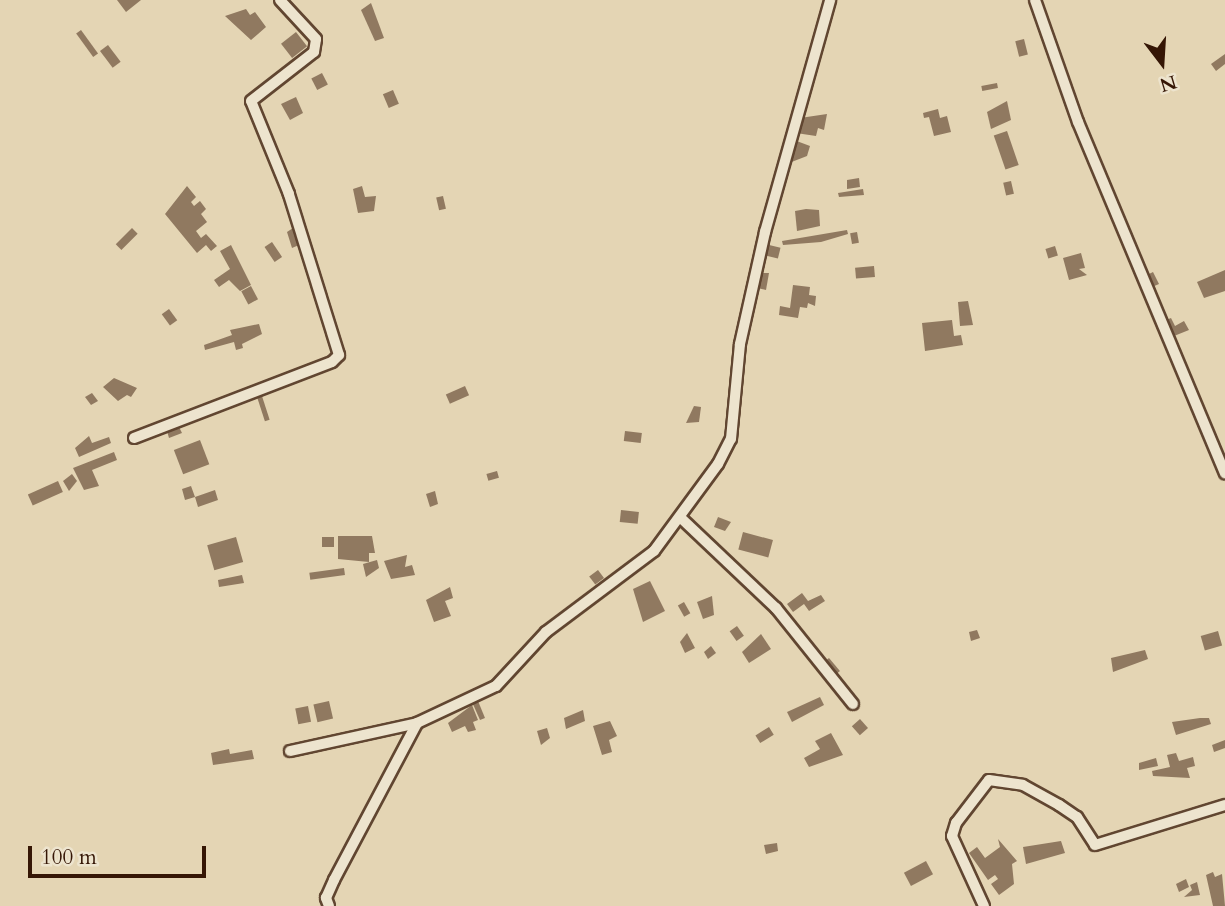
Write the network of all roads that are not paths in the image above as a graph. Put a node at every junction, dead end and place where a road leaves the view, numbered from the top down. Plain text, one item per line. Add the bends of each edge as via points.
1 (280, 0) edge
2 (830, 0) edge
3 (1035, 0) edge
4 (134, 438) dead end
5 (1225, 473) edge
6 (681, 518) junction
7 (853, 704) dead end
8 (417, 723) junction
9 (290, 751) dead end
10 (1225, 805) edge
11 (329, 906) edge
12 (984, 906) edge

1 - 4 street via 316,39 314,52 251,101 289,194 338,355 332,362
2 - 6 street via 765,232 740,344 730,439
3 - 5 street via 1078,122
6 - 7 street via 776,608
6 - 8 street via 654,551 546,632 496,686
8 - 9 street
8 - 11 street via 334,880 326,898
10 - 12 street via 1094,845 1077,817 1059,805 1023,785 989,779 956,823 953,836

